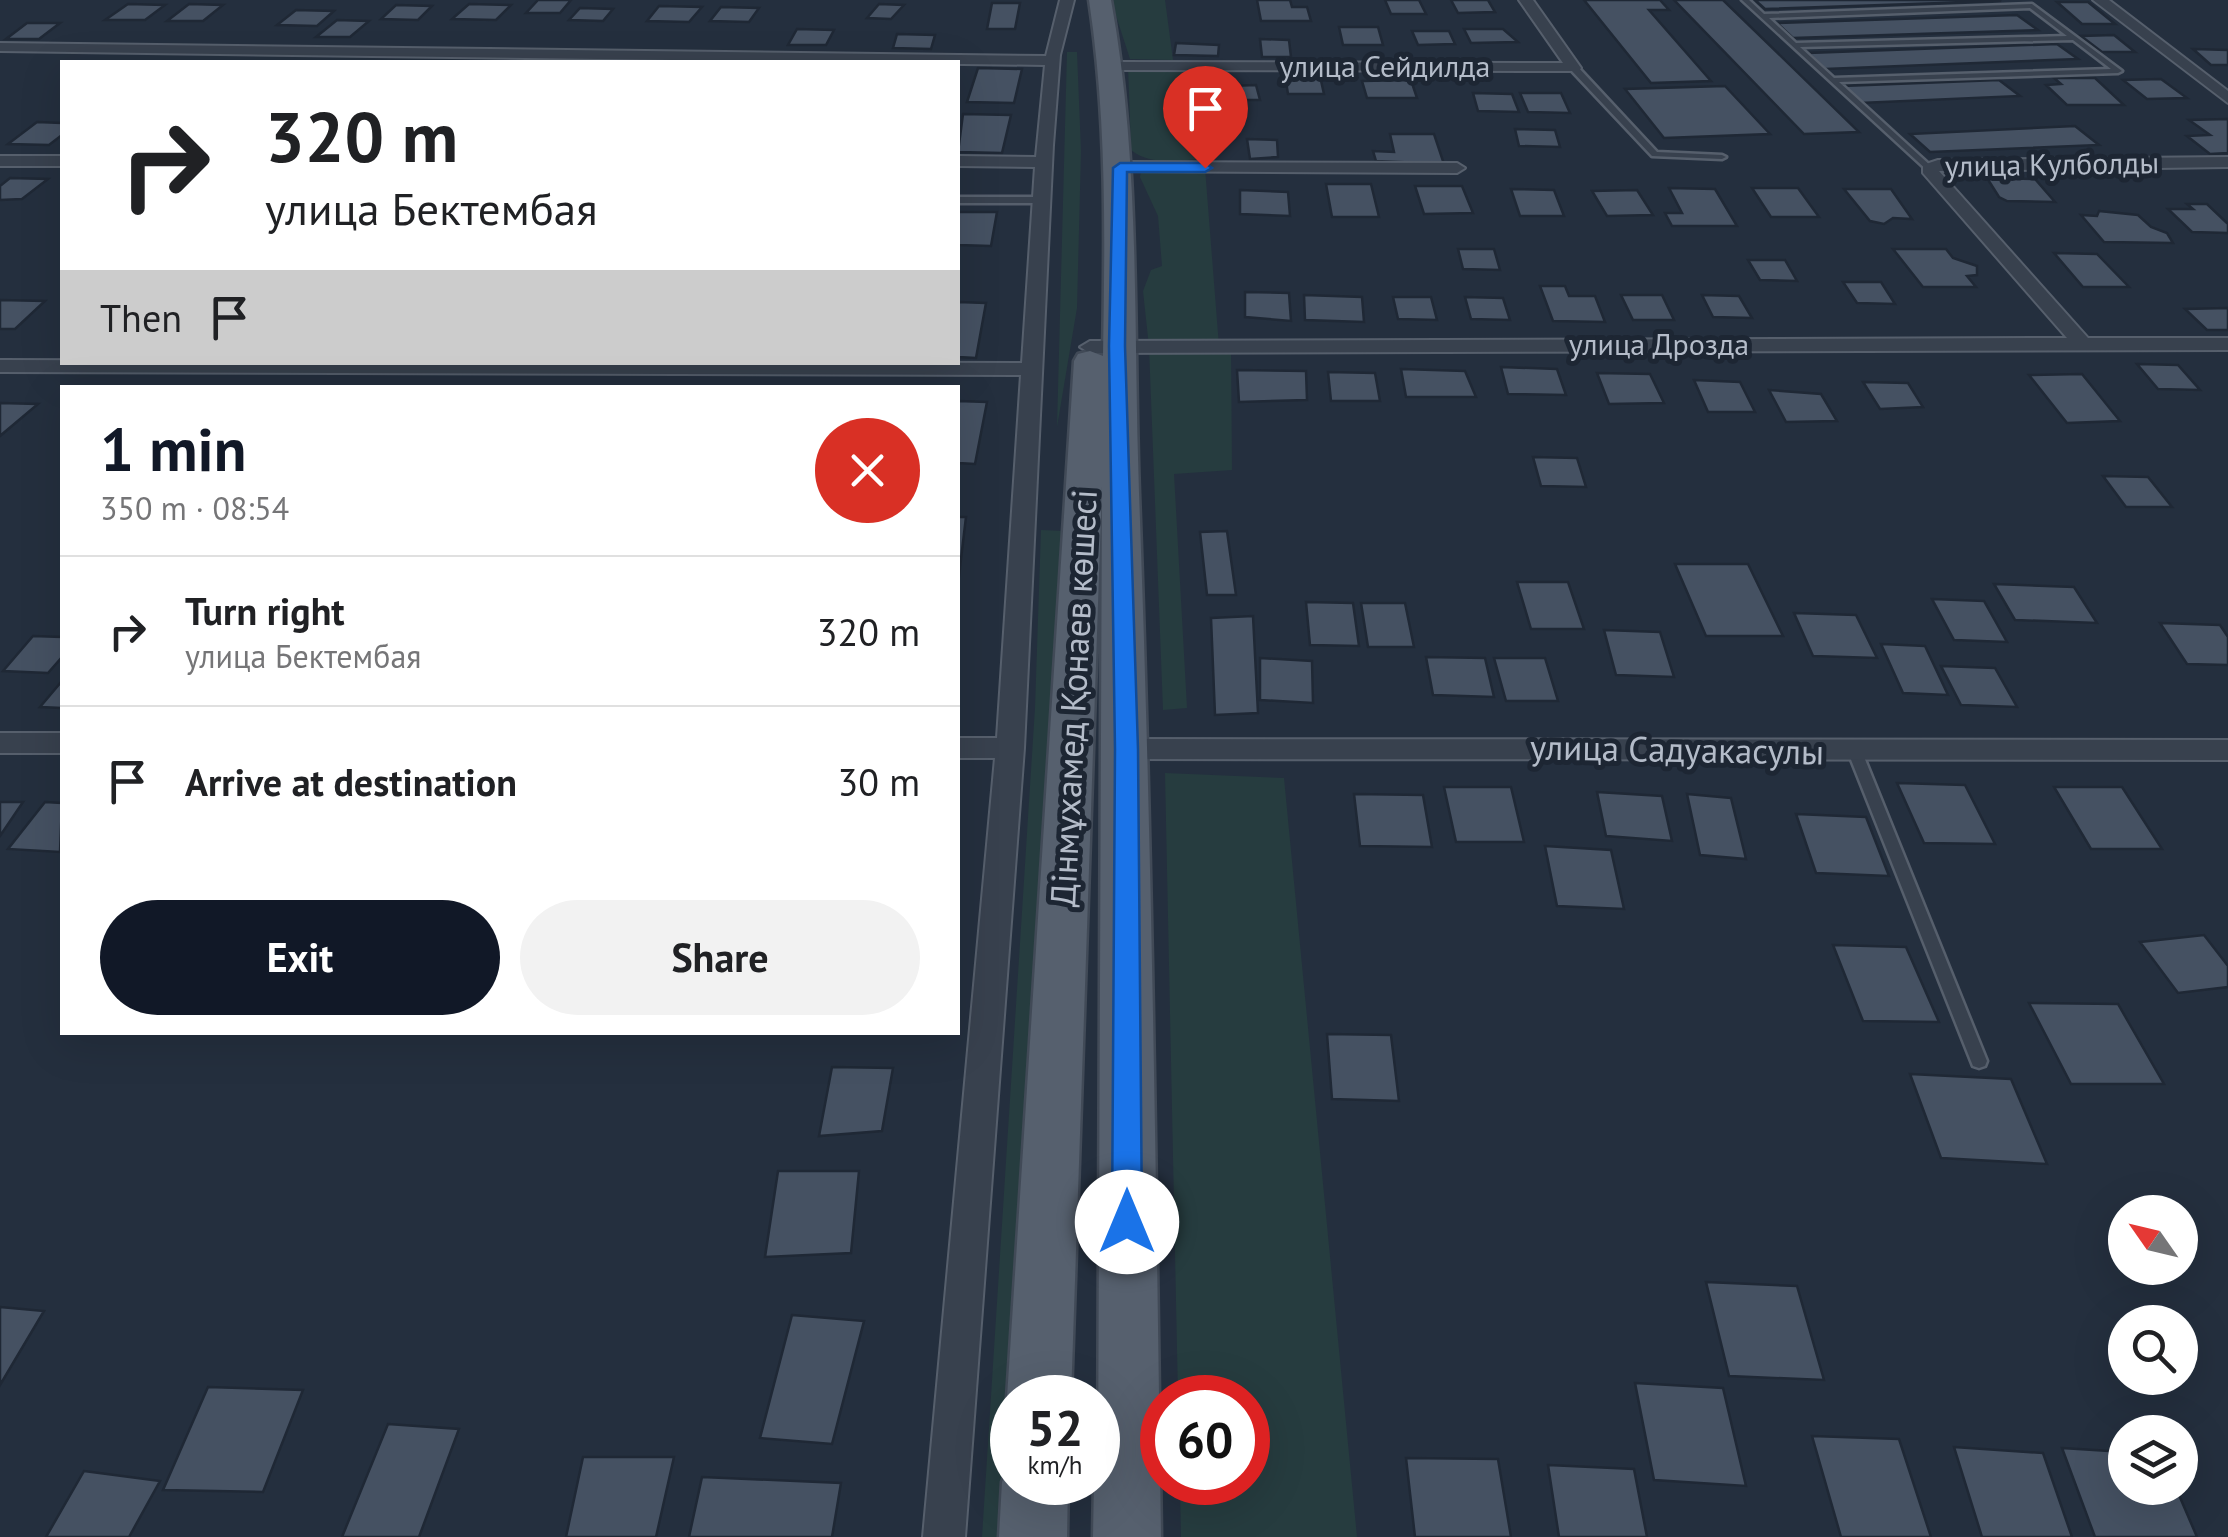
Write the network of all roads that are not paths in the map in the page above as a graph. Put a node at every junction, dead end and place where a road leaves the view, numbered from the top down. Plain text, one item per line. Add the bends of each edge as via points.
1 (1067, 0) edge
2 (1081, 0) edge
3 (1100, 0) edge
4 (1526, 0) edge
5 (1745, 0) edge
6 (2100, 0) edge
7 (1762, 16) junction
8 (2074, 38) junction
9 (1794, 45) junction
10 (0, 48) edge
11 (1052, 61) junction
12 (1114, 66) junction
13 (1574, 68) junction
14 (1832, 80) junction
15 (2228, 98) edge
16 (1722, 157) dead end
17 (60, 160) edge
18 (0, 161) edge
19 (960, 162) edge
20 (1044, 162) junction
21 (2228, 162) edge
22 (1120, 168) junction
23 (1457, 168) dead end
24 (1929, 168) junction
25 (960, 200) edge
26 (1042, 200) junction
27 (2082, 344) junction
28 (2228, 344) edge
29 (1104, 347) junction
30 (0, 366) edge
31 (1034, 369) junction
32 (0, 743) edge
33 (60, 744) edge
34 (960, 748) edge
35 (1010, 748) junction
36 (1126, 749) junction
37 (2228, 750) edge
38 (1855, 752) junction
39 (1979, 1061) dead end
40 (1041, 1375) edge
41 (1034, 1505) edge
42 (944, 1537) edge
43 (1032, 1537) edge
44 (1127, 1537) edge

1 - 11 street
2 - 29 main road, Дінмұхамед Қонаев көшесі via 1098,112
3 - 12 main road, Дінмұхамед Қонаев көшесі
4 - 13 street
5 - 7 lane
6 - 15 street
7 - 8 lane via 2032,6
7 - 9 lane
8 - 9 lane
8 - 14 lane via 2118,72
9 - 14 lane
10 - 11 street
11 - 20 street
12 - 13 street, улица Сейдилда
12 - 22 main road, Дінмұхамед Қонаев көшесі
13 - 16 lane via 1656,154
14 - 24 lane
17 - 18 street
19 - 20 street
20 - 26 street
21 - 24 street, улица Кулболды
22 - 23 street
22 - 29 main road, Дінмұхамед Қонаев көшесі
24 - 27 street, улица Кулболды
25 - 26 lane
26 - 31 street
27 - 28 street, улица Дрозда
27 - 29 street, улица Дрозда
29 - 36 main road, Дінмұхамед Қонаев көшесі
29 - 40 main road, Дінмұхамед Қонаев көшесі
30 - 31 street
31 - 35 street
32 - 33 street
34 - 35 street
35 - 42 street
36 - 38 street, улица Садуакасулы
36 - 44 main road, Дінмұхамед Қонаев көшесі
37 - 38 street, улица Садуакасулы
38 - 39 lane
41 - 43 main road

